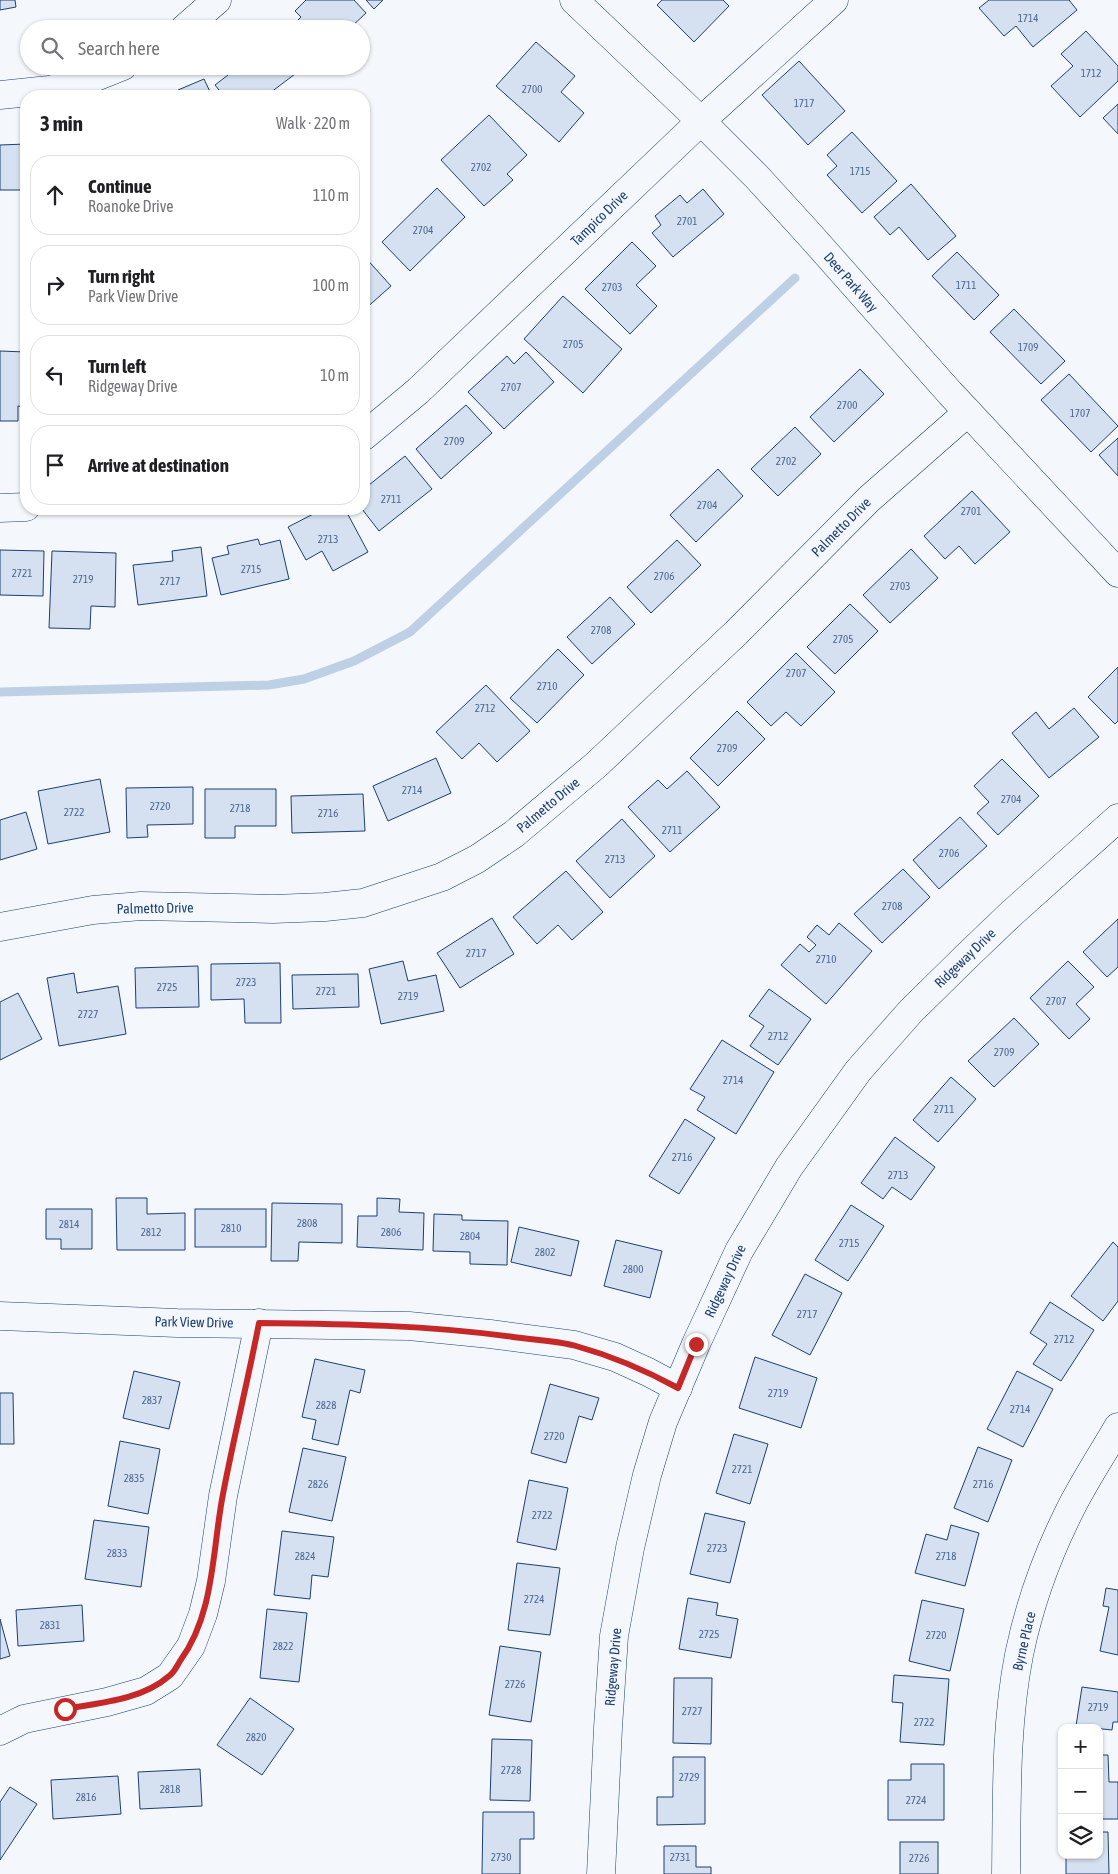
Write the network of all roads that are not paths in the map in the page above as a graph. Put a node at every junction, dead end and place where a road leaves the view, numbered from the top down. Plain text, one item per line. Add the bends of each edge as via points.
1 (217, 0) edge
2 (574, 0) edge
3 (834, 0) edge
4 (194, 20) edge
5 (100, 75) edge
6 (50, 90) edge
7 (20, 93) edge
8 (0, 95) edge
9 (701, 120) junction
10 (968, 412) junction
11 (370, 431) edge
12 (20, 507) edge
13 (0, 508) edge
14 (1118, 573) edge
15 (1118, 818) edge
16 (0, 928) edge
17 (0, 1316) edge
18 (259, 1323) junction
19 (678, 1388) junction
20 (1118, 1427) edge
21 (0, 1731) edge
22 (601, 1874) edge
23 (1006, 1874) edge

1 - 4 street
2 - 9 street, Deer Park Way
3 - 9 street, Tampico Drive
5 - 6 street
7 - 8 street
9 - 10 street, Deer Park Way via 810,234
9 - 11 street, Tampico Drive via 418,391
10 - 14 street, Deer Park Way
10 - 16 street, Palmetto Drive via 869,499 736,633 596,765 514,834 477,859 442,877 363,903 274,909 141,906 93,910
12 - 13 street
15 - 19 street, Ridgeway Drive via 969,954 911,1011 858,1071 789,1167 739,1250
17 - 18 street, Park View Drive
18 - 19 street, Park View Drive via 409,1326 574,1345 615,1358
18 - 21 street via 222,1496 211,1581 191,1646 170,1676 146,1691 24,1719
19 - 22 street, Ridgeway Drive via 663,1422 647,1475 614,1636
20 - 23 street, Byrne Place via 1069,1512 1048,1561 1020,1654 1010,1730

